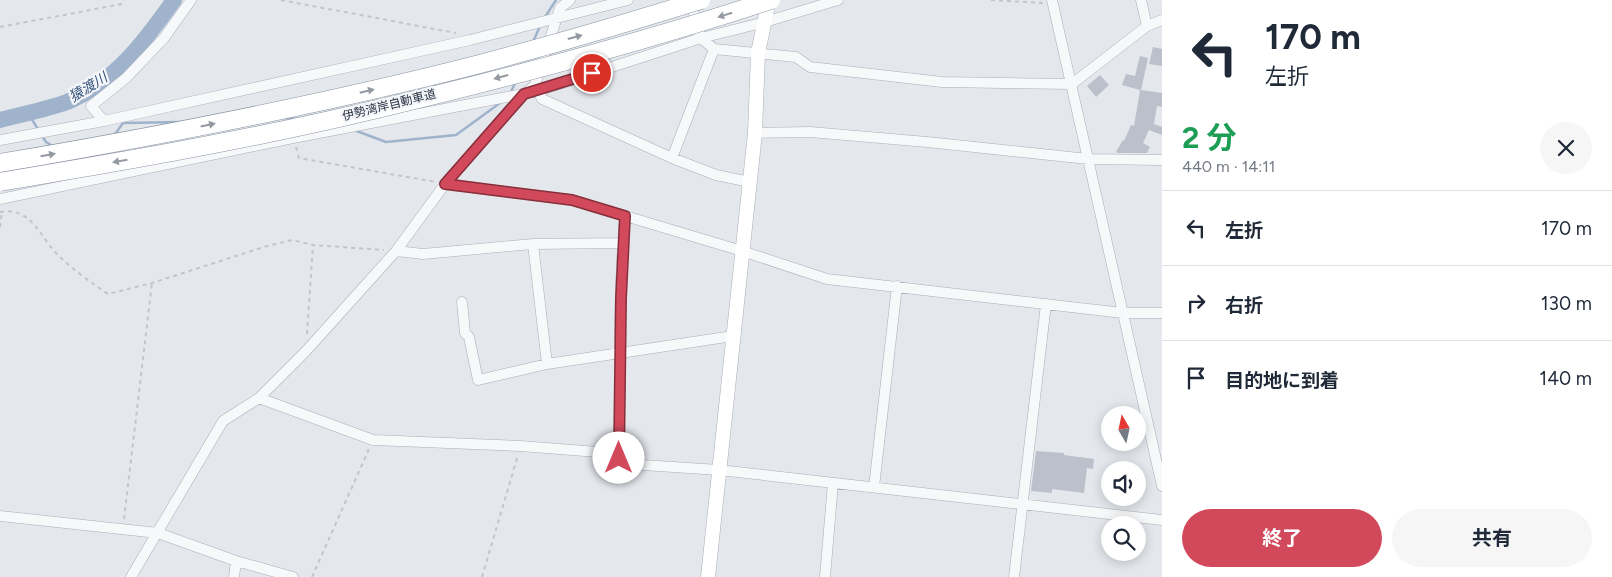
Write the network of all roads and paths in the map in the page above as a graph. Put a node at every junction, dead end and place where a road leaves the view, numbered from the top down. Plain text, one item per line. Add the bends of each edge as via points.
1 (124, 0) edge
2 (192, 0) edge
3 (281, 0) edge
4 (570, 0) edge
5 (628, 0) edge
6 (690, 0) edge
7 (701, 0) edge
8 (770, 0) edge
9 (838, 0) edge
10 (990, 0) edge
11 (1141, 0) edge
12 (1052, 2) edge
13 (592, 5) edge
14 (556, 18) junction
15 (1162, 20) edge
16 (765, 22) junction
17 (1147, 26) junction
18 (0, 27) edge
19 (701, 38) junction
20 (470, 40) junction
21 (714, 49) junction
22 (758, 53) junction
23 (1072, 84) junction
24 (538, 91) junction
25 (524, 94) junction
26 (104, 121) junction
27 (755, 133) junction
28 (293, 138) junction
29 (0, 140) edge
30 (672, 158) junction
31 (1088, 160) junction
32 (1162, 160) edge
33 (0, 163) edge
34 (750, 182) junction
35 (445, 184) junction
36 (0, 194) edge
37 (1, 212) edge
38 (625, 216) junction
39 (0, 227) edge
40 (623, 243) junction
41 (313, 244) junction
42 (533, 244) junction
43 (396, 251) junction
44 (742, 251) junction
45 (152, 283) junction
46 (896, 286) junction
47 (462, 302) dead end
48 (1046, 304) junction
49 (1123, 313) junction
50 (1162, 313) edge
51 (733, 336) junction
52 (306, 351) junction
53 (620, 352) junction
54 (547, 364) junction
55 (259, 398) junction
56 (372, 440) junction
57 (520, 446) junction
58 (619, 458) junction
59 (1160, 466) edge
60 (719, 470) junction
61 (833, 483) junction
62 (1162, 486) edge
63 (874, 487) junction
64 (1022, 504) junction
65 (0, 516) edge
66 (1162, 520) edge
67 (123, 529) junction
68 (158, 533) junction
69 (236, 561) junction
70 (132, 577) edge
71 (234, 577) edge
72 (293, 577) edge
73 (312, 577) edge
74 (482, 577) edge
75 (708, 577) edge
76 (825, 577) edge
77 (1014, 577) edge

1 - 18 path via 122,4
2 - 26 street via 139,65 92,106
3 - 20 path via 471,36
4 - 14 street via 560,8
5 - 13 street
6 - 19 street
33 -> 7 highway, 伊勢湾岸自動車道, bridge via 203,126 348,95 477,64
8 - 16 street
8 -> 36 highway, 伊勢湾岸自動車道, bridge via 627,44 352,115
9 - 16 street
10 - 12 path
11 - 17 street
12 - 23 street
13 - 14 street
14 - 20 street
14 - 25 street via 534,85
15 - 17 street
16 - 19 street
16 - 22 street
17 - 23 street
19 - 21 street
19 - 24 street
20 - 26 street
21 - 22 street
21 - 30 street
22 - 23 street via 796,57 810,68 942,82
22 - 27 street
23 - 31 street
24 - 25 street
24 - 30 street via 542,100
25 - 28 street
25 - 35 street
26 - 29 street
27 - 31 street via 820,133
27 - 34 street
28 - 35 path via 299,158
28 - 36 street
30 - 34 street via 716,175
31 - 32 street
31 - 49 street
34 - 44 street
35 - 38 street via 572,200
35 - 43 street
36 - 37 path
37 - 39 path
37 - 45 path via 11,212 34,223 56,253 108,294
38 - 40 street
38 - 44 street
40 - 42 street
40 - 53 street
41 - 43 path
41 - 45 path via 292,240 267,246
41 - 52 path
42 - 43 street via 423,254
42 - 54 street
43 - 52 street
44 - 46 street via 827,279
44 - 51 street
45 - 67 path
46 - 48 street
46 - 63 street
47 - 54 street via 464,333 469,337 478,380
48 - 49 street
48 - 64 street
49 - 50 street
49 - 59 street
51 - 53 street
51 - 60 street
52 - 55 street
53 - 54 street
53 - 58 street
55 - 56 street
55 - 68 street via 223,421
56 - 57 street
56 - 73 path
57 - 58 street via 598,452
57 - 74 path
58 - 60 street via 643,465
59 - 62 street
60 - 61 street
60 - 75 street
61 - 63 street
61 - 76 street
63 - 64 street
64 - 66 street
64 - 77 street
65 - 67 street
67 - 68 street
68 - 69 street
68 - 70 street
69 - 71 street
69 - 72 street

